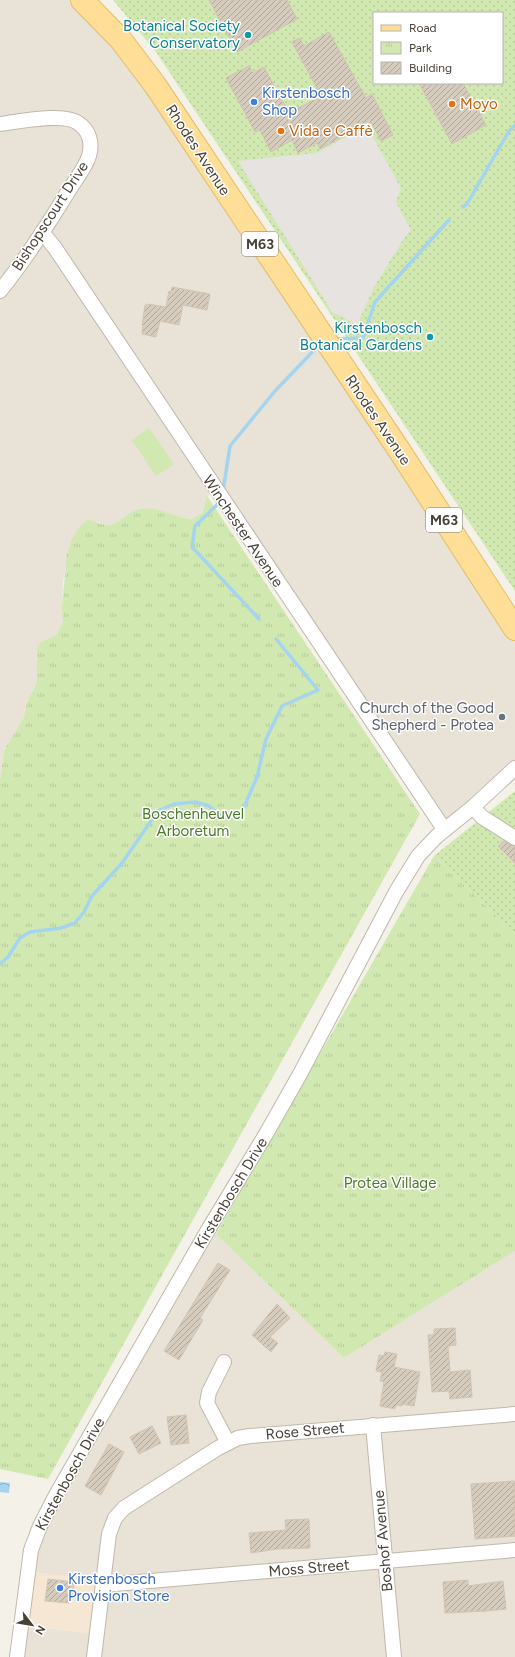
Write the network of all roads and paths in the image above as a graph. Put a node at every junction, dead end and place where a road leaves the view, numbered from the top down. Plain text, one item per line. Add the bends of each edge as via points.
1 (82, 0) edge
2 (0, 124) edge
3 (42, 232) junction
4 (0, 291) edge
5 (515, 629) edge
6 (515, 768) edge
7 (473, 807) junction
8 (444, 829) junction
9 (515, 838) edge
10 (224, 1362) dead end
11 (515, 1414) edge
12 (373, 1425) junction
13 (228, 1443) junction
14 (515, 1550) edge
15 (385, 1562) junction
16 (103, 1585) junction
17 (18, 1657) edge
18 (94, 1657) edge
19 (394, 1657) edge

1 - 5 main road, Rhodes Avenue / M63 via 120,40 155,85 399,450
2 - 3 street, Bishopscourt Drive via 68,118 78,122 90,138 89,156
3 - 4 street, Bishopscourt Drive
3 - 8 street, Winchester Avenue
6 - 7 street, Kirstenbosch Drive
7 - 8 street, Kirstenbosch Drive
7 - 9 street via 482,817
8 - 17 street, Kirstenbosch Drive via 418,856 396,892 266,1134 208,1230 40,1526 31,1550
10 - 13 street via 209,1392 208,1404
11 - 12 street, Rose Street
12 - 13 street, Rose Street via 250,1436
12 - 15 street, Boshof Avenue
13 - 16 street, Rose Street via 124,1508 117,1515 109,1534
14 - 15 street, Moss Street
15 - 16 street, Moss Street
15 - 19 street, Boshof Avenue
16 - 18 street

